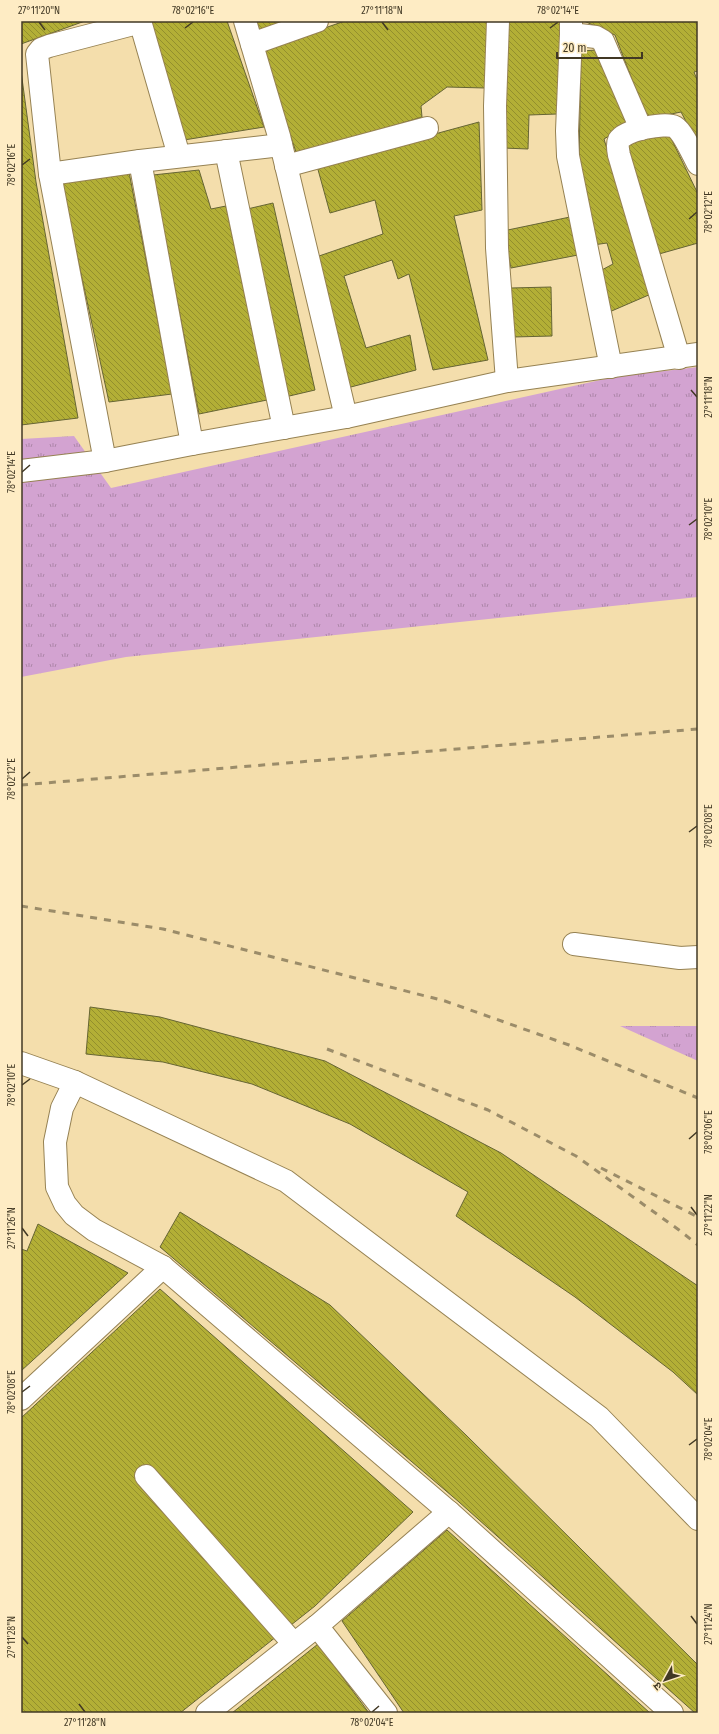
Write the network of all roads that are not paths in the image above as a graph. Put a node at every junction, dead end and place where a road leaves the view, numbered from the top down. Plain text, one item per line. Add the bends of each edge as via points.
1 (140, 21) edge
2 (245, 21) edge
3 (318, 21) edge
4 (498, 21) edge
5 (571, 28) edge
6 (252, 44) junction
7 (427, 128) dead end
8 (641, 129) junction
9 (281, 145) junction
10 (226, 151) junction
11 (179, 156) junction
12 (140, 161) junction
13 (698, 164) edge
14 (286, 166) junction
15 (50, 174) junction
16 (688, 356) edge
17 (611, 367) junction
18 (507, 381) junction
19 (346, 417) junction
20 (284, 428) junction
21 (192, 444) junction
22 (105, 461) junction
23 (21, 471) edge
24 (574, 944) dead end
25 (698, 957) edge
26 (21, 1063) edge
27 (75, 1082) junction
28 (164, 1268) junction
29 (21, 1399) edge
30 (146, 1476) dead end
31 (449, 1512) junction
32 (698, 1519) edge
33 (317, 1626) junction
34 (294, 1644) junction
35 (211, 1712) edge
36 (386, 1713) edge
37 (672, 1713) edge

1 - 11 street
1 - 15 street via 49,46 37,54
2 - 6 street
3 - 6 street
4 - 18 street via 495,106 497,248
5 - 8 street via 603,41
5 - 17 street via 568,156
6 - 9 street
7 - 14 street
8 - 13 street via 662,125 676,128
8 - 16 street via 619,139 619,155
9 - 10 street
9 - 14 street
10 - 11 street
10 - 20 street
11 - 12 street
12 - 15 street
12 - 21 street
14 - 19 street
15 - 22 street
16 - 17 street
17 - 18 street
18 - 19 street
19 - 20 street
20 - 21 street
21 - 22 street
22 - 23 street
24 - 25 street via 680,958
26 - 27 street
27 - 28 street via 62,1108 55,1142 57,1186 65,1204 74,1215 94,1230
27 - 32 street via 286,1181 599,1417
28 - 29 street
28 - 31 street
30 - 34 street
31 - 33 street
31 - 37 street
33 - 34 street
33 - 36 street
34 - 35 street

